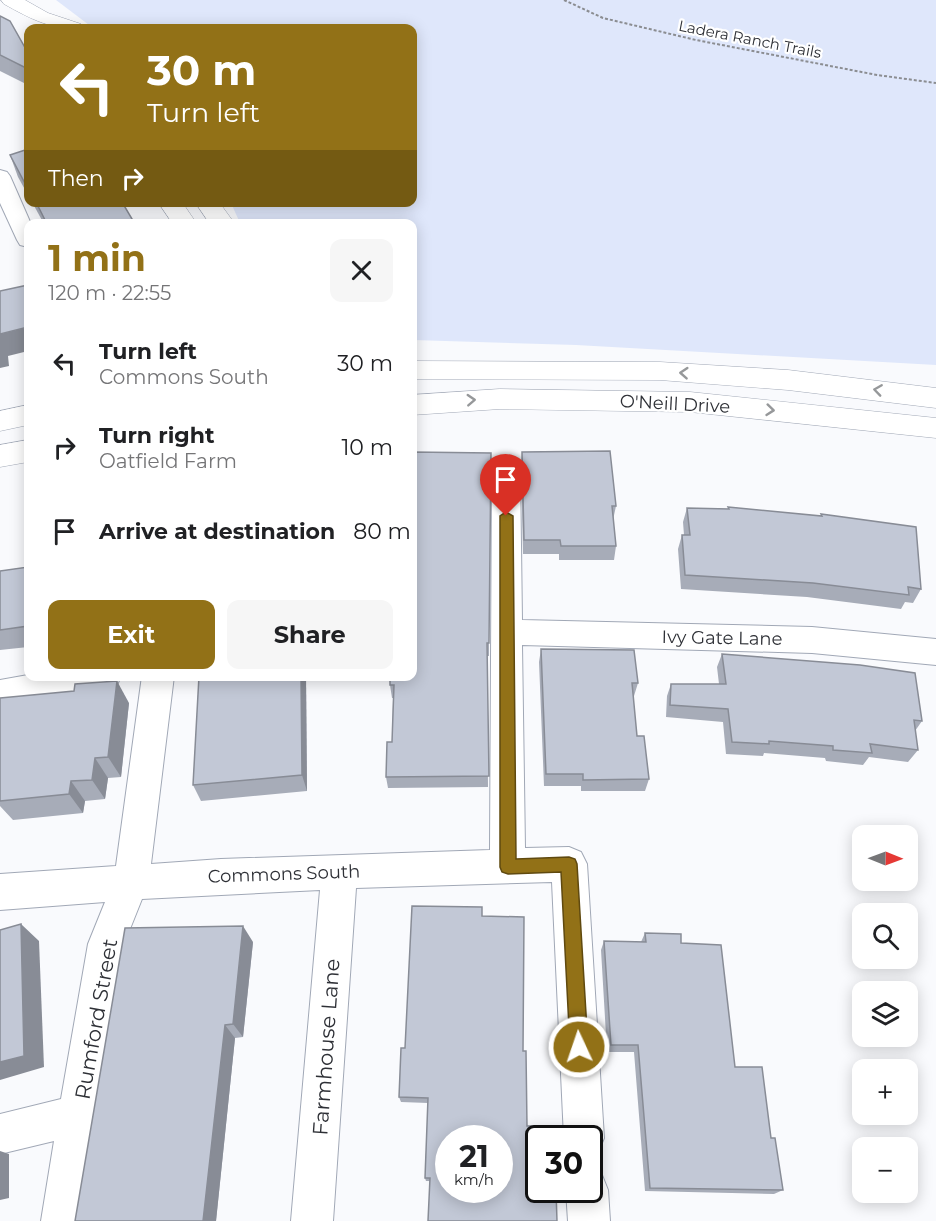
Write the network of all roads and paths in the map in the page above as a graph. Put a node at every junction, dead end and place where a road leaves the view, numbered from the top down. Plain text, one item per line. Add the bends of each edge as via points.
1 (11, 0) edge
2 (564, 0) edge
3 (44, 23) edge
4 (936, 82) edge
5 (3, 178) edge
6 (210, 207) edge
7 (219, 219) edge
8 (24, 230) edge
9 (417, 370) edge
10 (936, 398) edge
11 (417, 405) edge
12 (24, 416) edge
13 (0, 421) edge
14 (936, 428) edge
15 (24, 452) edge
16 (0, 456) edge
17 (506, 470) dead end
18 (507, 632) junction
19 (936, 652) edge
20 (77, 681) edge
21 (157, 681) edge
22 (0, 694) edge
23 (508, 867) junction
24 (339, 872) junction
25 (131, 883) junction
26 (0, 892) edge
27 (79, 1115) junction
28 (583, 1125) edge
29 (0, 1134) edge
30 (588, 1203) edge
31 (62, 1221) edge
32 (312, 1221) edge
33 (589, 1221) edge

1 - 3 main road
2 - 4 path, Ladera Ranch Trails via 603,18 696,40 877,75
5 - 8 street
6 - 7 main road
10 -> 9 main road, O'Neill Drive via 788,380 660,371
11 -> 14 main road, O'Neill Drive via 500,399 690,402
12 - 13 main road
15 - 16 main road
17 - 18 street
18 - 19 street, Ivy Gate Lane via 812,640
18 - 23 street
20 - 22 street
21 - 25 street, Rumford Street
23 - 24 street, Commons South
23 - 28 street, Commons South via 569,864
24 - 25 street, Commons South
24 - 32 street, Farmhouse Lane
25 - 26 street, Commons South
25 - 27 street, Rumford Street via 106,944
27 - 29 street
27 - 31 street, Rumford Street
30 - 33 street

